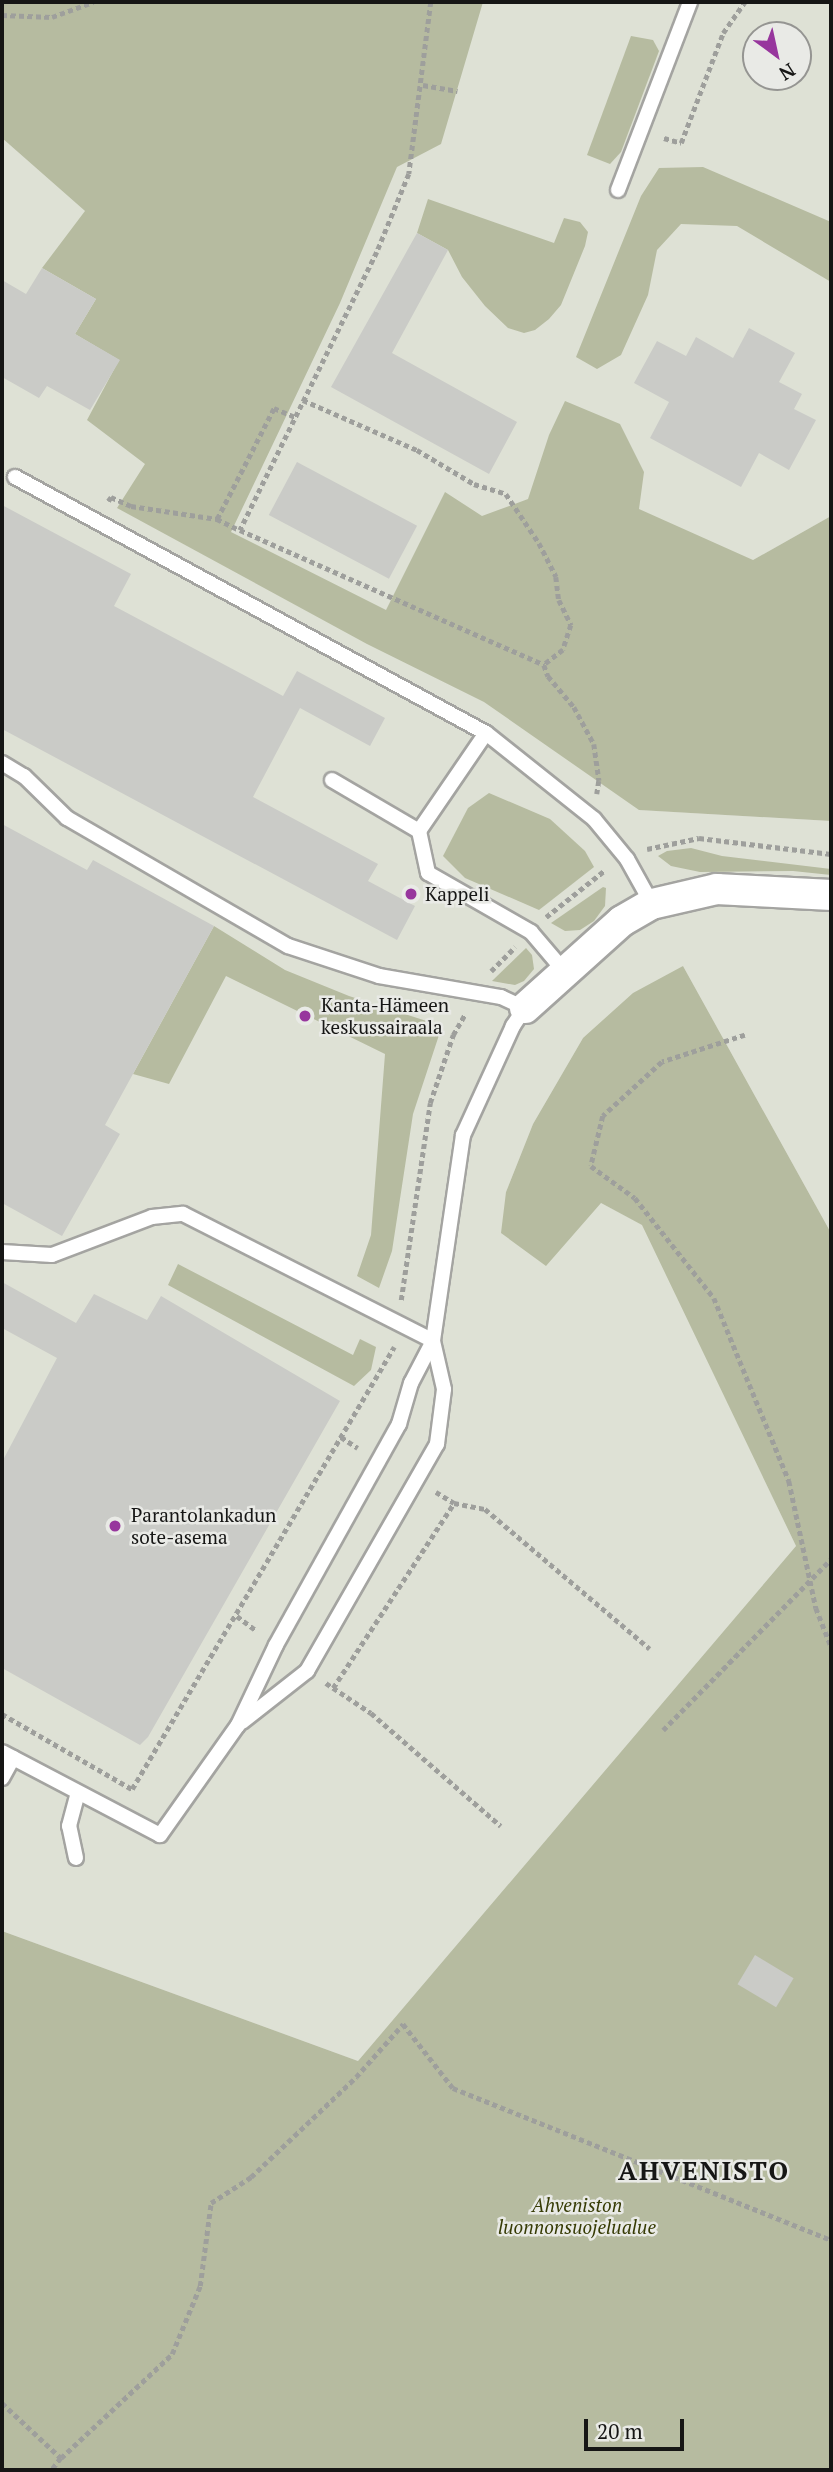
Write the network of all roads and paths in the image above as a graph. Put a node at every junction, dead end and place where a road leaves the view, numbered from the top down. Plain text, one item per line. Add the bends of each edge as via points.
1 (93, 2) edge
2 (431, 2) edge
3 (690, 2) edge
4 (745, 2) edge
5 (2, 15) edge
6 (423, 85) junction
7 (457, 90) dead end
8 (640, 132) junction
9 (618, 190) dead end
10 (303, 400) junction
11 (295, 417) junction
12 (15, 477) dead end
13 (121, 502) dead end
14 (218, 519) junction
15 (240, 530) junction
16 (544, 665) junction
17 (486, 733) junction
18 (2, 763) edge
19 (332, 779) dead end
20 (599, 781) dead end
21 (419, 831) junction
22 (831, 854) edge
23 (627, 859) junction
24 (831, 895) edge
25 (652, 905) junction
26 (531, 932) junction
27 (565, 972) junction
28 (477, 992) junction
29 (526, 1008) junction
30 (745, 1035) dead end
31 (2, 1252) edge
32 (398, 1323) junction
33 (433, 1340) junction
34 (341, 1437) junction
35 (379, 1461) junction
36 (416, 1480) junction
37 (454, 1503) junction
38 (831, 1559) edge
39 (813, 1581) junction
40 (237, 1616) junction
41 (275, 1645) junction
42 (831, 1646) edge
43 (650, 1648) dead end
44 (307, 1671) junction
45 (334, 1688) junction
46 (2, 1714) edge
47 (238, 1725) junction
48 (663, 1730) dead end
49 (8, 1755) edge
50 (2, 1778) edge
51 (78, 1793) junction
52 (501, 1826) dead end
53 (76, 1858) dead end
54 (831, 2240) edge
55 (2, 2403) edge
56 (61, 2458) junction
57 (51, 2470) edge

1 - 5 path via 52,17
2 - 6 path
3 - 8 lane
4 - 8 path via 716,49 681,143
6 - 7 path
6 - 10 path via 409,174 377,252
8 - 9 lane
10 - 11 path
10 - 16 path via 417,450 474,484 506,494 556,577 559,600 571,625 563,650
11 - 14 path via 274,408
11 - 15 path
12 - 17 lane
13 - 14 path
14 - 15 path
15 - 16 path
16 - 20 path via 594,744
17 - 21 lane
17 - 23 lane via 594,819
18 - 28 lane via 24,776 67,818 288,946 379,976
19 - 21 lane
21 - 26 lane via 428,873
22 - 23 path via 699,838 654,845
23 - 25 lane
23 - 26 path via 596,875
24 - 25 street via 717,889
25 - 27 street via 622,921
26 - 27 lane
26 - 28 path via 482,979
27 - 29 street
28 - 29 lane
28 - 32 path via 453,1035 430,1103
29 - 33 lane via 513,1026 463,1135
30 - 39 path via 662,1062 603,1116 591,1166 635,1198 714,1298 789,1481
31 - 32 lane via 52,1255 152,1217 183,1214
32 - 33 lane
32 - 34 path via 394,1347
33 - 35 lane via 411,1383 400,1424
33 - 36 lane via 444,1389 437,1444
34 - 35 path
34 - 40 path
35 - 41 lane
36 - 37 path
36 - 44 lane
37 - 43 path via 485,1509
37 - 45 path
38 - 39 path
39 - 42 path via 816,1608
39 - 48 path
40 - 41 path
40 - 46 path via 132,1789
41 - 47 lane
44 - 45 path
44 - 47 lane
45 - 52 path via 371,1713
47 - 51 lane via 160,1835
49 - 50 lane
49 - 51 lane
51 - 53 lane via 69,1826
54 - 56 path via 453,2088 403,2024 356,2077 251,2177 211,2203 200,2286 172,2354
55 - 56 path
56 - 57 path

